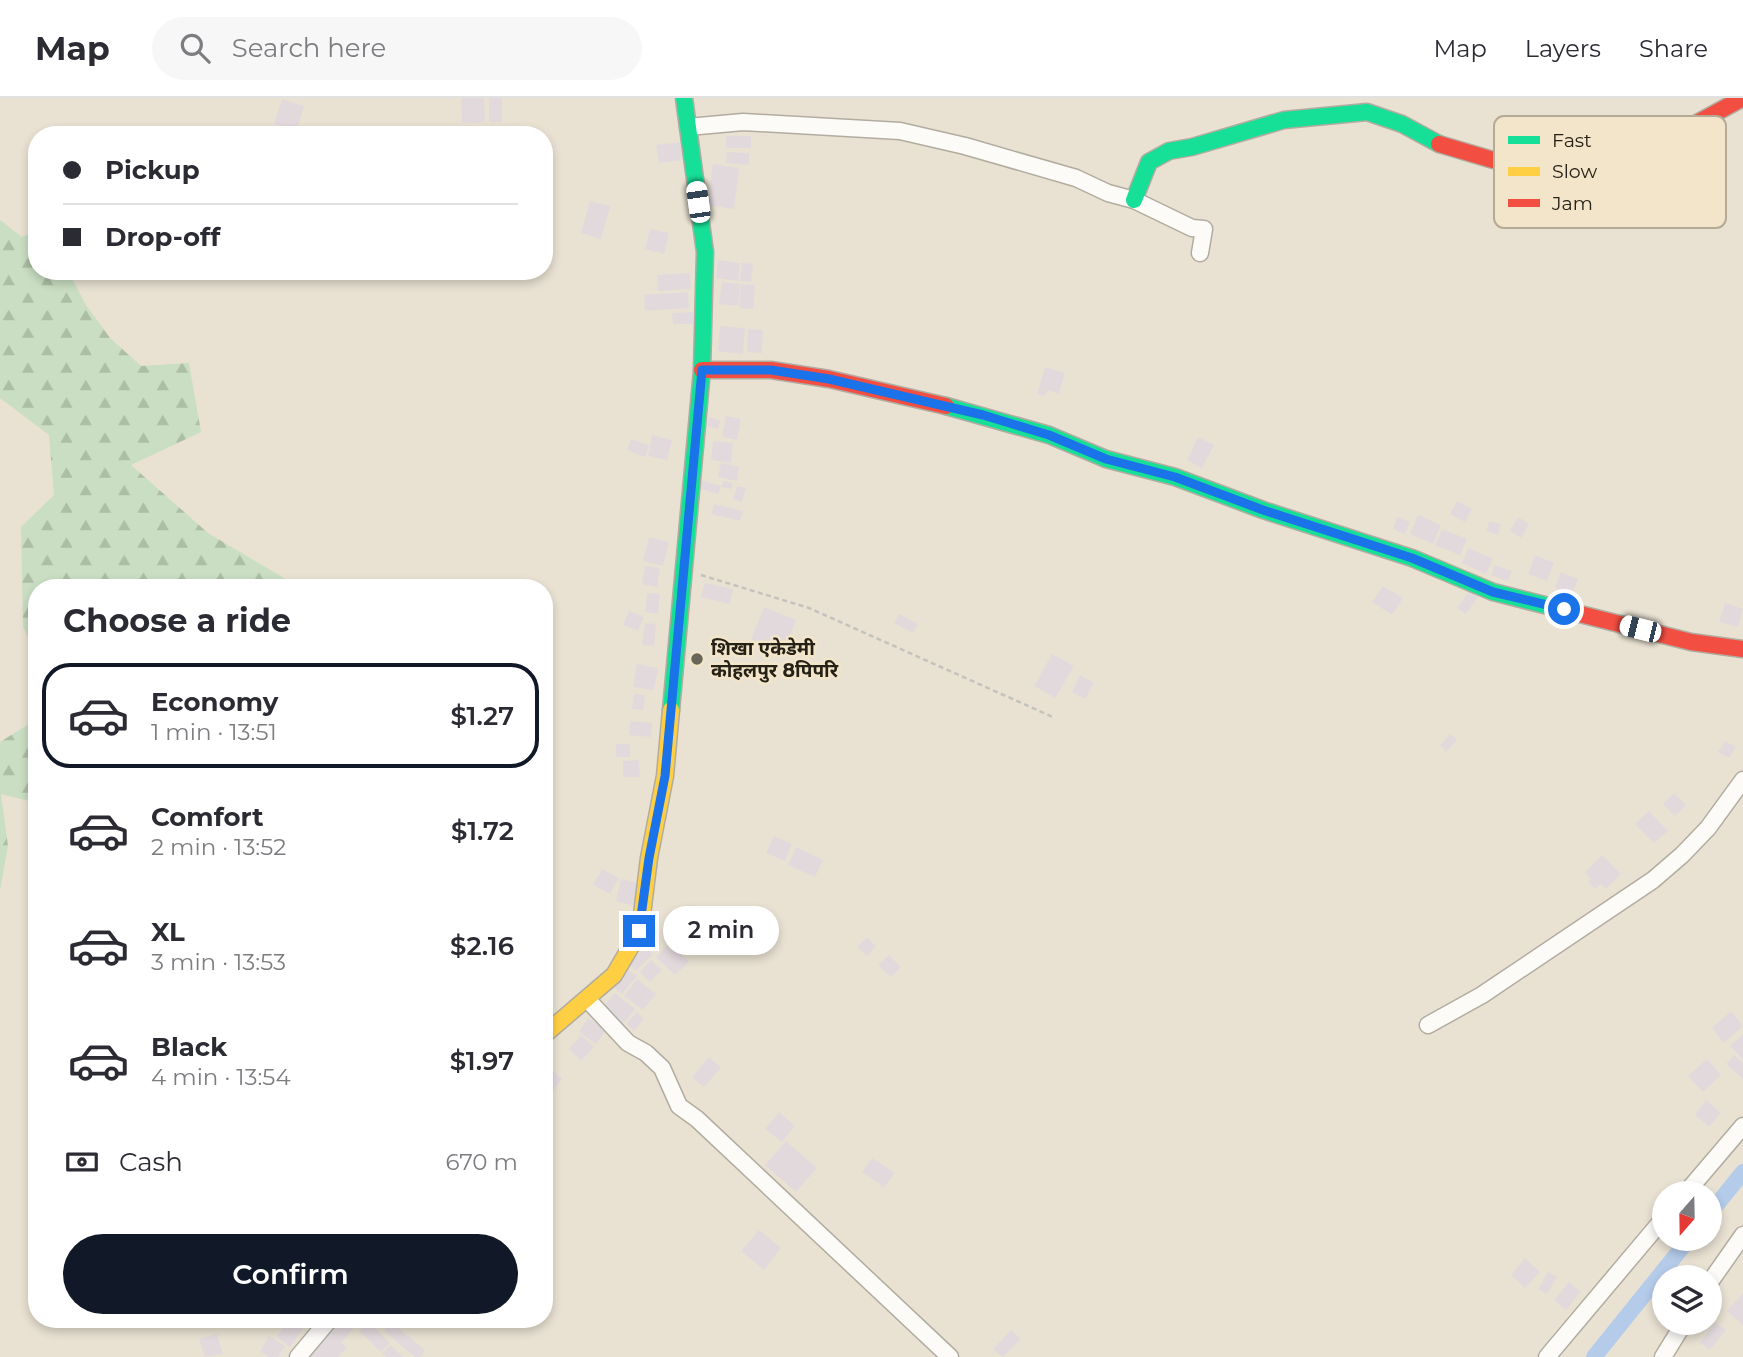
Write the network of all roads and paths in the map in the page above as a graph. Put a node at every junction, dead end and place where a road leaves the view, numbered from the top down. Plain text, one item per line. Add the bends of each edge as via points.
1 (684, 98) edge
2 (1743, 98) edge
3 (1710, 116) edge
4 (688, 127) junction
5 (1494, 160) edge
6 (1133, 200) junction
7 (1200, 253) dead end
8 (702, 370) junction
9 (684, 570) junction
10 (1743, 649) edge
11 (1055, 718) dead end
12 (1743, 780) edge
13 (587, 999) junction
14 (1429, 1025) dead end
15 (553, 1027) edge
16 (1743, 1126) edge
17 (1696, 1181) edge
18 (1652, 1232) edge
19 (1743, 1235) edge
20 (1722, 1265) edge
21 (323, 1328) edge
22 (1676, 1335) edge
23 (298, 1357) edge
24 (950, 1357) edge
25 (1547, 1357) edge
26 (1662, 1357) edge

1 - 4 street
2 - 3 street
4 - 6 street via 743,122 900,131 1076,178
4 - 8 street via 705,252
5 - 6 street via 1431,141 1402,124 1367,112 1284,121 1169,151 1149,162
6 - 7 street via 1192,228 1205,229
8 - 9 street
8 - 10 street via 771,370 829,379 983,415 1412,558 1493,592 1691,642
9 - 11 path via 809,608
9 - 13 street via 665,776 639,931 614,975
12 - 14 street via 1708,828 1653,880 1482,995
13 - 15 street
13 - 24 street via 628,1044 662,1068 679,1106
16 - 17 street
18 - 25 street
19 - 20 street
21 - 23 street
22 - 26 street

